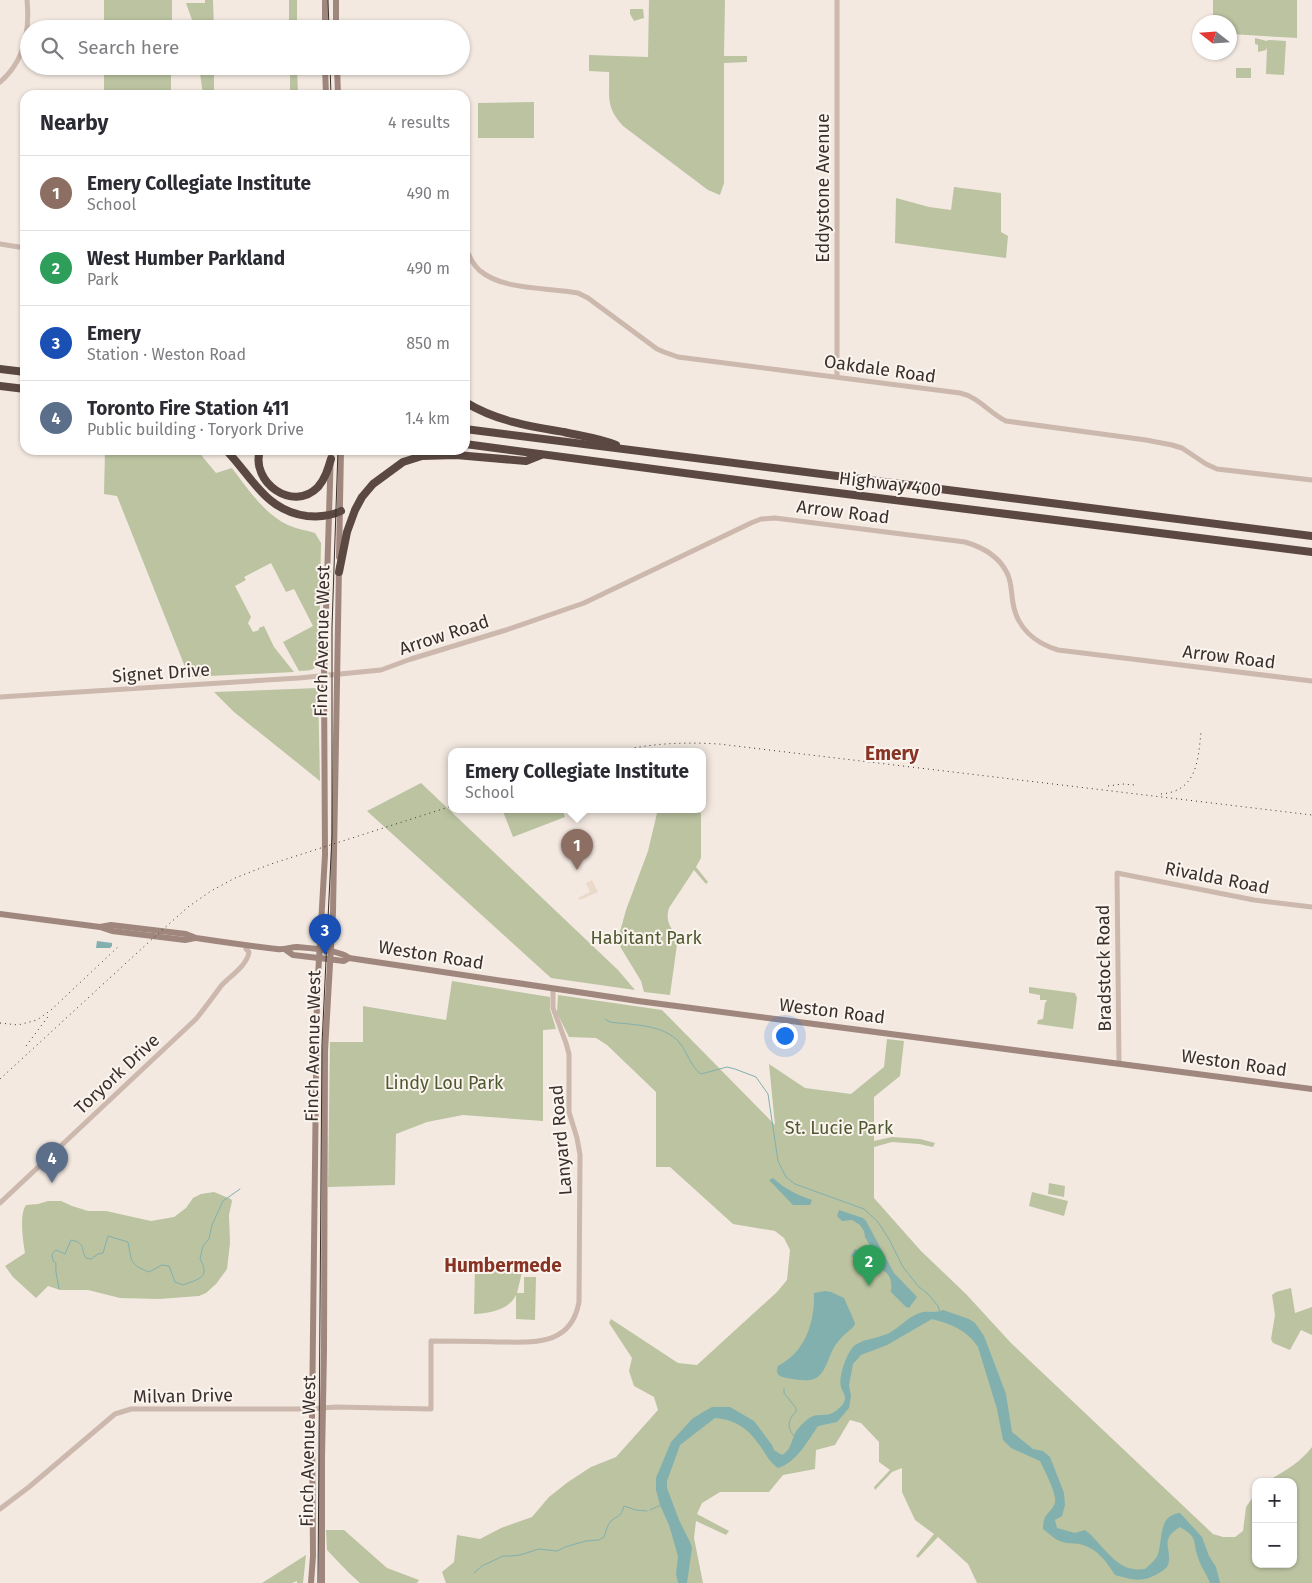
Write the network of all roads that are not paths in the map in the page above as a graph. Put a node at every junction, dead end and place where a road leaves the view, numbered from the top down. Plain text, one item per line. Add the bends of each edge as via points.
1 (27, 0) edge
2 (325, 0) edge
3 (336, 0) edge
4 (837, 0) edge
5 (28, 20) edge
6 (325, 20) edge
7 (336, 20) edge
8 (20, 55) edge
9 (325, 75) edge
10 (337, 75) edge
11 (0, 82) edge
12 (326, 90) edge
13 (338, 90) edge
14 (0, 244) edge
15 (20, 247) edge
16 (470, 258) edge
17 (0, 369) edge
18 (20, 371) edge
19 (837, 377) junction
20 (0, 386) edge
21 (20, 388) edge
22 (470, 405) edge
23 (470, 430) edge
24 (470, 445) edge
25 (622, 448) junction
26 (230, 455) edge
27 (259, 455) edge
28 (331, 455) edge
29 (341, 455) edge
30 (543, 455) junction
31 (331, 459) junction
32 (1312, 480) edge
33 (341, 511) junction
34 (329, 514) junction
35 (1312, 536) edge
36 (1312, 552) edge
37 (339, 572) junction
38 (336, 674) junction
39 (324, 675) junction
40 (1312, 681) edge
41 (0, 696) edge
42 (1117, 873) joint
43 (1312, 907) edge
44 (0, 914) edge
45 (246, 947) junction
46 (286, 950) junction
47 (320, 950) junction
48 (330, 955) junction
49 (319, 957) junction
50 (553, 989) junction
51 (1119, 1063) junction
52 (1312, 1089) edge
53 (0, 1203) edge
54 (323, 1408) junction
55 (312, 1409) junction
56 (431, 1409) joint
57 (0, 1510) edge
58 (312, 1583) edge
59 (322, 1583) edge

1 - 5 street
2 - 6 main road
3 - 7 main road
4 - 19 street, Eddystone Avenue
8 - 11 street via 15,66
9 - 12 main road
10 - 13 main road
14 - 15 street
16 - 19 street, Oakdale Road via 479,270 508,284 578,293 664,352
17 - 18 highway
19 - 32 street, Oakdale Road via 966,395 1006,421 1163,443 1182,448 1217,469
20 - 21 highway
22 - 25 highway via 498,419 601,439
23 - 25 highway, Highway 400
24 - 30 highway, Highway 400
25 - 35 highway, Highway 400
26 - 34 highway via 268,498 282,509 310,516
27 - 31 highway via 258,465 263,476 274,489 288,496 303,496 314,490 324,478
28 - 31 main road, Finch Avenue West
29 - 33 main road, Finch Avenue West
30 - 36 highway, Highway 400
30 - 37 highway via 526,460 422,456 403,462 373,484 354,510 346,532
31 - 34 main road, Finch Avenue West
33 - 34 highway
33 - 37 main road, Finch Avenue West
34 - 39 main road, Finch Avenue West
37 - 38 main road, Finch Avenue West
38 - 39 street, Arrow Road
38 - 40 street, Arrow Road via 381,670 584,603 748,524 776,518 965,542 982,548 1007,572 1013,605 1024,629 1041,644 1058,650
38 - 48 main road, Finch Avenue West
39 - 41 street, Signet Drive
39 - 47 main road, Finch Avenue West via 325,855
42 - 43 street, Rivalda Road via 1254,900
42 - 51 street, Bradstock Road
44 - 45 main road, Weston Road via 186,934
45 - 46 main road, Weston Road
45 - 53 street, Toryork Drive via 243,955 246,959 241,967 193,1022
46 - 47 main road, Weston Road via 294,947
46 - 49 main road, Weston Road via 294,955
47 - 48 main road, Weston Road
47 - 49 main road, Finch Avenue West
48 - 49 main road, Weston Road
48 - 50 main road, Weston Road via 344,961 349,958
48 - 54 main road, Finch Avenue West via 325,1051
49 - 55 main road, Finch Avenue West
50 - 51 main road, Weston Road
50 - 56 street, Lanyard Road via 553,1008 569,1054 569,1112 580,1154 579,1302 576,1314 564,1331 542,1341 431,1341
51 - 52 main road, Weston Road
54 - 55 street, Milvan Drive
54 - 56 street, Milvan Drive
54 - 59 main road, Finch Avenue West
55 - 57 street, Milvan Drive via 122,1410
55 - 58 main road, Finch Avenue West

